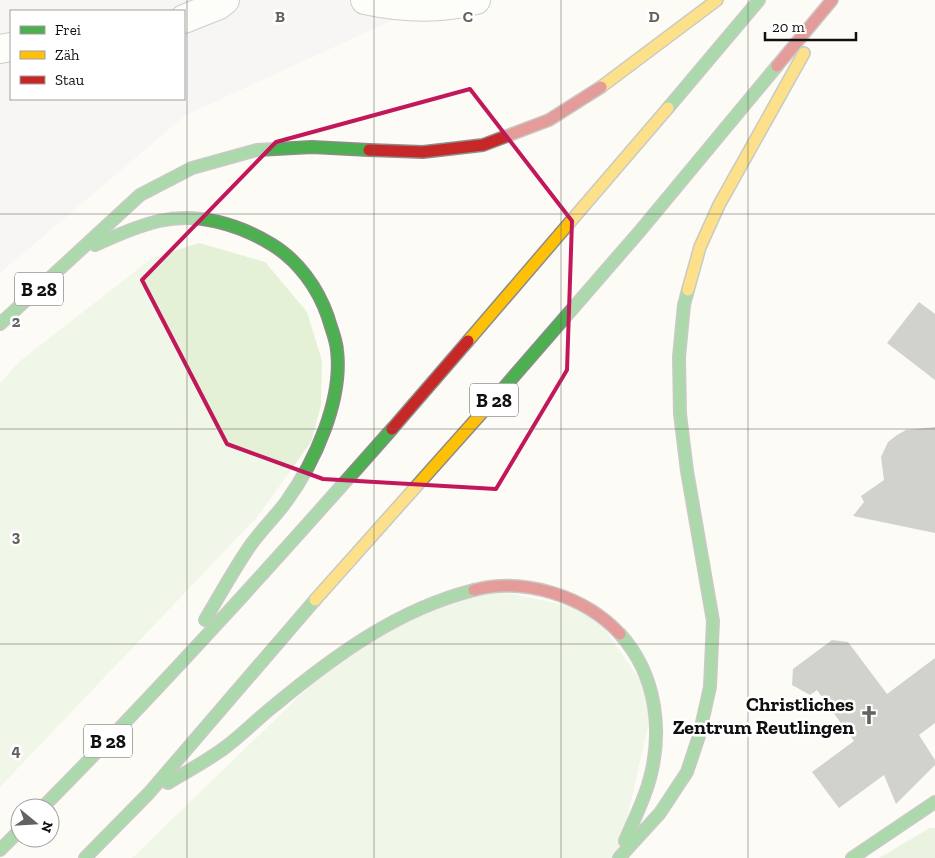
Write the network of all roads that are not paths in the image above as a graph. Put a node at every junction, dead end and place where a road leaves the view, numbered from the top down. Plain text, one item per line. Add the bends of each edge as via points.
1 (225, 0) edge
2 (365, 0) edge
3 (476, 0) edge
4 (717, 0) edge
5 (759, 0) edge
6 (833, 0) edge
7 (185, 19) edge
8 (78, 253) junction
9 (0, 324) edge
10 (172, 674) junction
11 (149, 794) junction
12 (52, 798) edge
13 (935, 802) edge
14 (10, 840) edge
15 (0, 850) edge
16 (85, 858) edge
17 (618, 858) edge
18 (852, 858) edge

1 - 7 street
2 - 3 street via 407,7 439,7
4 - 8 main road, B 28 via 610,81 549,120 483,145 423,152 312,147 257,150 192,168 140,195
5 - 10 main road, B 28 via 530,272
6 - 11 main road, B 28 via 528,361 311,604
6 - 17 main road, B 28 via 718,205 700,247 684,305 679,357 680,414 713,621 710,688 687,772 660,813
8 - 9 main road, B 28
8 - 10 main road, B 28 via 142,225 181,218 227,223 264,238 301,268 329,316 337,349 334,390 326,426 308,466 280,510 251,544
10 - 12 main road, B 28
11 - 16 main road, B 28
11 - 17 main road via 216,754 348,649 401,618 438,600 483,588 535,588 573,601 606,621 632,647 649,679 658,725 656,753 651,776
13 - 18 main road
14 - 15 main road

